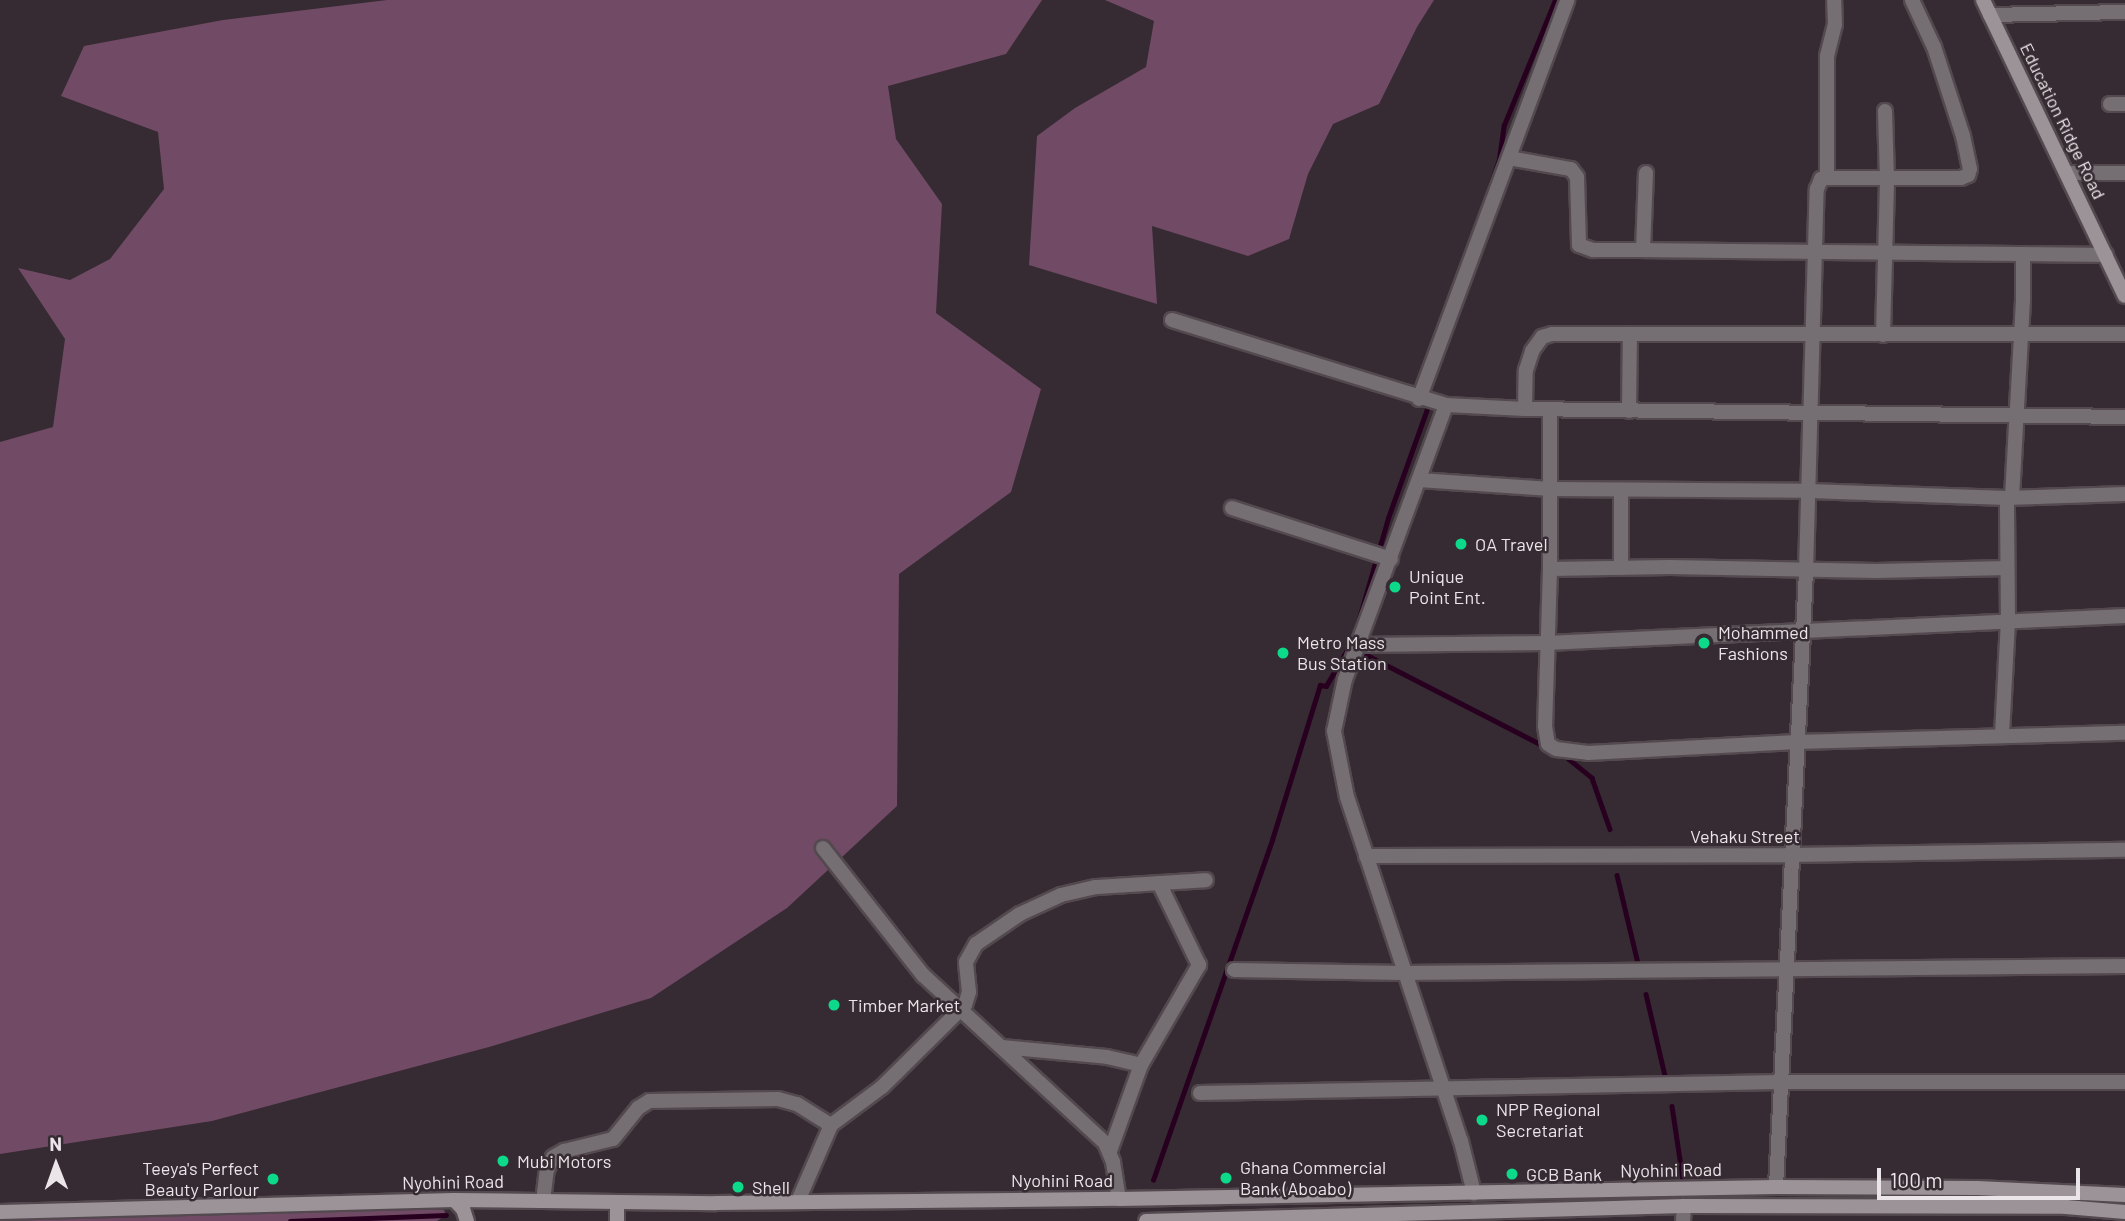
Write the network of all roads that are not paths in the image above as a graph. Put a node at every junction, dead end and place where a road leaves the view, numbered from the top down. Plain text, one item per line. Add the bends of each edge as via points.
1 (1567, 0) edge
2 (1834, 0) edge
3 (1912, 0) edge
4 (1983, 0) edge
5 (2125, 12) edge
6 (1990, 15) junction
7 (2110, 104) dead end
8 (2125, 104) edge
9 (1885, 111) dead end
10 (1509, 158) junction
11 (1646, 173) dead end
12 (2066, 173) junction
13 (2125, 173) edge
14 (1827, 178) junction
15 (1887, 179) junction
16 (1643, 250) junction
17 (1816, 252) junction
18 (1885, 253) junction
19 (2023, 254) junction
20 (2106, 255) junction
21 (2125, 296) edge
22 (1172, 320) dead end
23 (1630, 334) junction
24 (2020, 334) junction
25 (2125, 334) edge
26 (1884, 335) junction
27 (1812, 336) junction
28 (1419, 399) junction
29 (1446, 405) junction
30 (1525, 409) junction
31 (1550, 410) junction
32 (1629, 411) junction
33 (1811, 413) junction
34 (2015, 415) junction
35 (2125, 417) edge
36 (1419, 480) junction
37 (1551, 489) junction
38 (1621, 490) junction
39 (1809, 491) junction
40 (2125, 494) edge
41 (2010, 498) junction
42 (1232, 508) dead end
43 (1391, 559) junction
44 (1621, 568) junction
45 (2007, 568) junction
46 (1550, 569) junction
47 (1806, 571) junction
48 (2125, 617) edge
49 (2008, 621) junction
50 (1803, 631) junction
51 (1546, 643) junction
52 (1358, 645) junction
53 (2125, 733) edge
54 (2002, 735) junction
55 (1797, 742) junction
56 (823, 848) dead end
57 (2125, 850) edge
58 (1791, 855) junction
59 (1366, 856) junction
60 (1206, 880) dead end
61 (1159, 883) junction
62 (2125, 966) edge
63 (1234, 970) dead end
64 (1786, 971) junction
65 (1404, 973) junction
66 (960, 1012) junction
67 (1002, 1047) junction
68 (1141, 1065) junction
69 (1780, 1082) junction
70 (2125, 1082) edge
71 (1441, 1088) junction
72 (1200, 1093) dead end
73 (831, 1125) junction
74 (1110, 1151) junction
75 (1776, 1187) junction
76 (1474, 1193) junction
77 (2125, 1195) edge
78 (1119, 1199) junction
79 (454, 1200) junction
80 (543, 1201) junction
81 (798, 1201) junction
82 (617, 1203) junction
83 (0, 1212) edge
84 (2125, 1212) edge
85 (1683, 1214) edge
86 (1493, 1217) edge
87 (1300, 1219) edge
88 (467, 1221) edge
89 (617, 1221) edge
90 (1146, 1221) edge

1 - 10 street
2 - 14 street via 1835,25 1827,56
3 - 15 street via 1934,47 1970,169 1961,178
4 - 6 main road, Education Ridge Road
5 - 6 street
6 - 12 main road, Education Ridge Road
7 - 8 street
9 - 15 street
10 - 16 street via 1571,169 1577,177 1579,245
10 - 28 street
11 - 16 street
12 - 13 street
12 - 20 main road, Education Ridge Road
14 - 15 street
14 - 17 street via 1818,183
15 - 18 street
16 - 17 street
17 - 18 street
17 - 27 street
18 - 19 street
18 - 26 street
19 - 20 street
19 - 24 street
20 - 21 main road, Education Ridge Road
22 - 28 street
23 - 27 street
23 - 30 street via 1542,337 1528,361
23 - 32 street
24 - 25 street
24 - 26 street
24 - 34 street
26 - 27 street
27 - 33 street
28 - 29 street
29 - 30 street
29 - 36 street
30 - 31 street
31 - 32 street
31 - 37 street
32 - 33 street
33 - 34 street
33 - 39 street
34 - 35 street
34 - 41 street
36 - 37 street
36 - 43 street
37 - 38 street
37 - 46 street
38 - 39 street
38 - 44 street
39 - 41 street
39 - 47 street
40 - 41 street
41 - 45 street
42 - 43 street
43 - 52 street
44 - 46 street
44 - 47 street
45 - 47 street
45 - 49 street
46 - 51 street
47 - 50 street
48 - 49 street
49 - 50 street
49 - 54 street
50 - 51 street
50 - 55 street
51 - 52 street
51 - 55 street via 1545,736 1556,749 1588,753
52 - 59 street via 1334,731 1340,771
53 - 54 street
54 - 55 street
55 - 58 street
56 - 66 street via 905,954
57 - 58 street, Vehaku Street
58 - 59 street, Vehaku Street
58 - 64 street
59 - 65 street
60 - 61 street
61 - 66 street via 1083,889 1020,914 969,952 969,992
61 - 68 street via 1199,965
62 - 64 street
63 - 65 street
64 - 65 street
64 - 69 street
65 - 71 street
66 - 67 street
66 - 73 street via 882,1087
67 - 68 street via 1107,1057
67 - 74 street
68 - 74 street
69 - 70 street
69 - 71 street
69 - 75 street
71 - 72 street
71 - 76 street via 1465,1152
73 - 80 street via 797,1104 778,1099 649,1101 613,1139 553,1157
73 - 81 street
74 - 78 street
75 - 76 main road, Nyohini Road
75 - 77 main road, Nyohini Road via 1977,1188
76 - 78 main road, Nyohini Road
78 - 81 main road, Nyohini Road
79 - 80 main road, Nyohini Road
79 - 83 main road, Nyohini Road
79 - 88 main road
80 - 82 main road, Nyohini Road
81 - 82 main road, Nyohini Road
82 - 89 main road
84 - 85 main road, Nyohini Road via 2066,1208
85 - 86 main road, Nyohini Road
86 - 87 main road, Nyohini Road
87 - 90 main road, Nyohini Road

